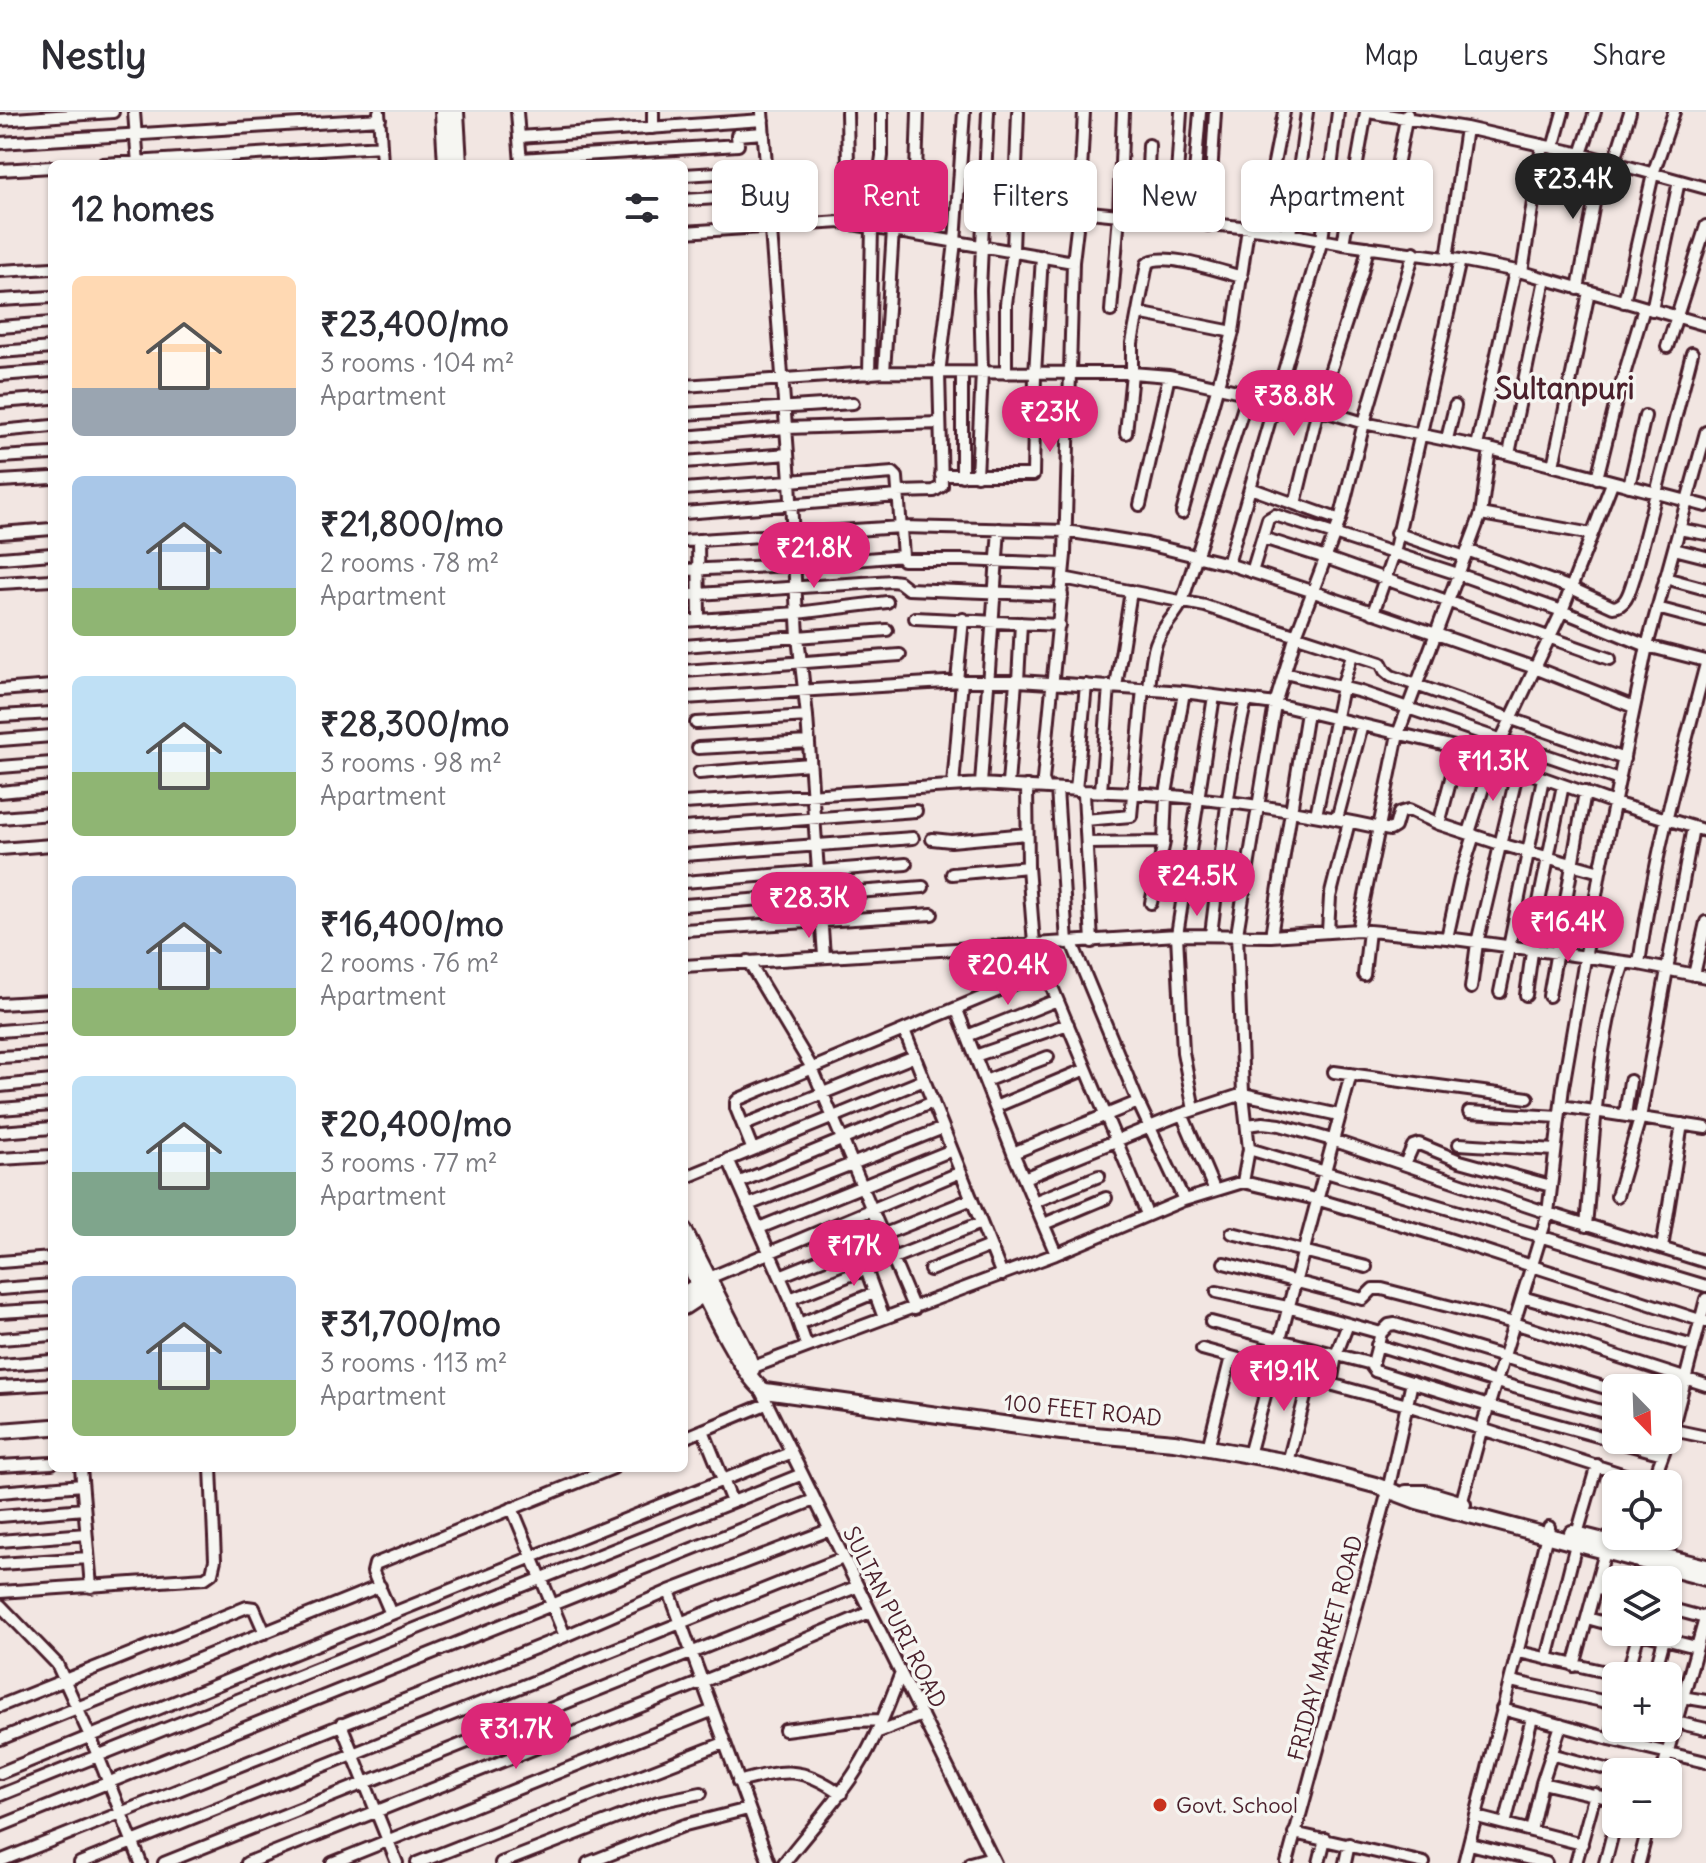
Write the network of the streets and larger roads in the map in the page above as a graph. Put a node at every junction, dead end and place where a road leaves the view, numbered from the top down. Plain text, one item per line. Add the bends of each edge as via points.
1 (113, 112) edge
2 (134, 112) edge
3 (443, 112) edge
4 (456, 112) edge
5 (517, 112) edge
6 (653, 112) edge
7 (847, 112) edge
8 (882, 112) edge
9 (918, 112) edge
10 (964, 112) edge
11 (988, 112) edge
12 (1018, 112) edge
13 (1084, 112) edge
14 (1123, 112) edge
15 (1181, 112) edge
16 (1200, 112) edge
17 (1215, 112) edge
18 (1284, 112) edge
19 (1307, 112) edge
20 (1338, 112) edge
21 (1367, 112) edge
22 (1563, 112) edge
23 (1595, 112) edge
24 (1630, 112) edge
25 (1674, 112) edge
26 (1407, 115) edge
27 (380, 116) edge
28 (763, 116) edge
29 (0, 120) edge
30 (653, 128) junction
31 (1466, 128) junction
32 (764, 133) junction
33 (136, 134) junction
34 (519, 137) junction
35 (0, 143) edge
36 (1149, 145) dead end
37 (381, 146) junction
38 (1547, 146) junction
39 (1581, 154) junction
40 (138, 160) edge
41 (181, 160) edge
42 (382, 160) edge
43 (446, 160) edge
44 (459, 160) edge
45 (521, 160) edge
46 (547, 160) edge
47 (766, 160) edge
48 (848, 160) edge
49 (881, 160) edge
50 (1082, 160) edge
51 (1121, 160) edge
52 (1148, 160) edge
53 (1178, 160) edge
54 (1196, 160) edge
55 (1212, 160) edge
56 (1275, 160) edge
57 (1398, 160) edge
58 (1602, 160) junction
59 (1614, 163) junction
60 (48, 167) edge
61 (0, 170) edge
62 (712, 173) edge
63 (1653, 174) junction
64 (688, 175) edge
65 (1679, 181) junction
66 (1706, 188) edge
67 (712, 198) edge
68 (688, 200) edge
69 (1706, 226) edge
70 (712, 230) edge
71 (688, 232) edge
72 (771, 232) edge
73 (872, 232) edge
74 (893, 232) edge
75 (904, 232) edge
76 (1077, 232) edge
77 (1118, 232) edge
78 (1248, 232) edge
79 (1278, 232) edge
80 (914, 234) junction
81 (1290, 234) junction
82 (1322, 240) junction
83 (955, 242) junction
84 (1343, 244) junction
85 (982, 245) junction
86 (1368, 247) junction
87 (1013, 250) junction
88 (1414, 252) junction
89 (1042, 256) junction
90 (1447, 258) junction
91 (1460, 260) junction
92 (1073, 262) junction
93 (48, 268) edge
94 (0, 271) edge
95 (1518, 272) junction
96 (1242, 277) junction
97 (1545, 279) junction
98 (1584, 290) junction
99 (48, 297) edge
100 (0, 300) edge
101 (1624, 302) junction
102 (1648, 309) junction
103 (1111, 311) dead end
104 (1138, 313) junction
105 (0, 317) edge
106 (1678, 317) junction
107 (48, 323) edge
108 (1706, 325) edge
109 (0, 326) edge
110 (1233, 332) junction
111 (1667, 347) dead end
112 (48, 348) edge
113 (0, 352) edge
114 (1692, 353) dead end
115 (48, 371) edge
116 (884, 372) junction
117 (982, 372) junction
118 (962, 373) junction
119 (1006, 373) junction
120 (1132, 373) junction
121 (869, 374) junction
122 (939, 374) junction
123 (1035, 374) junction
124 (0, 375) edge
125 (1068, 375) junction
126 (1169, 376) junction
127 (782, 378) junction
128 (688, 386) edge
129 (1218, 387) junction
130 (1248, 394) junction
131 (48, 398) edge
132 (1276, 400) junction
133 (0, 402) edge
134 (853, 403) dead end
135 (1455, 406) dead end
136 (784, 407) junction
137 (1318, 409) junction
138 (688, 414) edge
139 (1645, 416) dead end
140 (940, 423) junction
141 (1364, 423) junction
142 (48, 426) edge
143 (786, 428) junction
144 (0, 431) edge
145 (1126, 433) dead end
146 (1419, 433) junction
147 (688, 437) edge
148 (1705, 437) edge
149 (1447, 439) junction
150 (1477, 446) junction
151 (1490, 449) junction
152 (48, 454) edge
153 (788, 454) junction
154 (1509, 454) junction
155 (0, 457) edge
156 (688, 462) edge
157 (1553, 466) junction
158 (941, 475) junction
159 (962, 476) junction
160 (977, 476) junction
161 (48, 478) edge
162 (1597, 478) junction
163 (790, 480) junction
164 (0, 481) edge
165 (1612, 483) junction
166 (1629, 486) junction
167 (1250, 488) junction
168 (688, 489) edge
169 (1655, 492) junction
170 (898, 494) junction
171 (1687, 502) junction
172 (1295, 504) junction
173 (791, 505) junction
174 (1140, 505) dead end
175 (1706, 506) edge
176 (688, 513) edge
177 (1182, 513) dead end
178 (1481, 514) junction
179 (1340, 520) junction
180 (901, 527) junction
181 (48, 529) edge
182 (999, 529) junction
183 (1679, 529) junction
184 (1066, 531) junction
185 (0, 533) edge
186 (1396, 533) junction
187 (1335, 534) junction
188 (1592, 534) junction
189 (1706, 534) edge
190 (791, 535) junction
191 (1263, 538) junction
192 (698, 540) junction
193 (688, 541) edge
194 (1674, 549) junction
195 (1394, 553) junction
196 (1466, 553) junction
197 (48, 554) edge
198 (1196, 556) junction
199 (1706, 557) edge
200 (0, 558) edge
201 (903, 558) junction
202 (1326, 558) junction
203 (998, 561) junction
204 (1064, 564) junction
205 (1228, 564) junction
206 (794, 565) junction
207 (700, 569) junction
208 (688, 570) edge
209 (1252, 572) junction
210 (1458, 574) junction
211 (1063, 578) junction
212 (1384, 578) junction
213 (1665, 578) junction
214 (48, 580) edge
215 (899, 582) junction
216 (0, 583) edge
217 (797, 587) junction
218 (1571, 588) junction
219 (1706, 589) edge
220 (1131, 591) junction
221 (995, 592) junction
222 (1314, 592) junction
223 (700, 594) junction
224 (688, 595) edge
225 (1062, 595) junction
226 (1448, 600) junction
227 (887, 602) dead end
228 (1182, 602) junction
229 (1657, 608) junction
230 (1562, 611) junction
231 (797, 613) junction
232 (1373, 613) junction
233 (915, 618) dead end
234 (963, 619) junction
235 (699, 620) junction
236 (993, 620) junction
237 (688, 621) edge
238 (1706, 621) edge
239 (1021, 623) junction
240 (1059, 625) junction
241 (887, 630) dead end
242 (1296, 635) junction
243 (1436, 635) junction
244 (798, 637) junction
245 (1550, 637) junction
246 (688, 646) edge
247 (1647, 646) junction
248 (900, 655) dead end
249 (1352, 655) junction
250 (1610, 659) dead end
251 (1706, 663) edge
252 (800, 664) junction
253 (1535, 668) junction
254 (688, 671) edge
255 (1285, 673) junction
256 (960, 681) junction
257 (986, 681) junction
258 (1017, 681) junction
259 (1054, 683) junction
260 (1086, 685) junction
261 (1417, 685) junction
262 (48, 686) edge
263 (1113, 686) junction
264 (1342, 687) junction
265 (1146, 689) junction
266 (0, 690) edge
267 (803, 690) junction
268 (1184, 692) junction
269 (1214, 696) junction
270 (688, 698) edge
271 (1246, 700) junction
272 (1275, 704) junction
273 (1634, 707) junction
274 (1408, 709) junction
275 (1307, 712) junction
276 (48, 713) edge
277 (0, 716) edge
278 (807, 716) junction
279 (1509, 718) junction
280 (1692, 718) junction
281 (1335, 719) junction
282 (1706, 722) edge
283 (696, 723) dead end
284 (1362, 725) junction
285 (1398, 734) junction
286 (48, 736) edge
287 (0, 740) edge
288 (1501, 741) junction
289 (809, 742) junction
290 (698, 748) dead end
291 (1459, 748) junction
292 (1492, 759) junction
293 (1624, 759) junction
294 (48, 763) edge
295 (810, 764) junction
296 (0, 767) edge
297 (1518, 769) junction
298 (699, 773) dead end
299 (1543, 778) junction
300 (1619, 780) junction
301 (981, 784) junction
302 (1008, 784) junction
303 (953, 785) junction
304 (1563, 785) junction
305 (1027, 786) junction
306 (48, 787) edge
307 (1051, 788) junction
308 (1079, 791) junction
309 (1101, 791) junction
310 (0, 792) edge
311 (1585, 792) junction
312 (1133, 793) junction
313 (813, 794) junction
314 (1166, 794) junction
315 (1199, 798) junction
316 (1227, 802) junction
317 (688, 803) edge
318 (1614, 803) junction
319 (1258, 806) junction
320 (1291, 809) junction
321 (916, 811) dead end
322 (48, 814) edge
323 (1316, 815) junction
324 (0, 818) edge
325 (1337, 819) junction
326 (1666, 819) junction
327 (814, 820) junction
328 (1085, 820) junction
329 (1349, 822) junction
330 (1439, 824) junction
331 (1693, 827) junction
332 (688, 828) edge
333 (1378, 828) junction
334 (1706, 831) edge
335 (1027, 834) junction
336 (1472, 834) junction
337 (913, 838) dead end
338 (932, 839) dead end
339 (1164, 842) junction
340 (1087, 843) junction
341 (1500, 844) junction
342 (48, 845) edge
343 (816, 847) junction
344 (0, 849) edge
345 (1529, 851) junction
346 (688, 855) edge
347 (1548, 857) junction
348 (1572, 863) junction
349 (906, 864) dead end
350 (1028, 867) junction
351 (819, 872) junction
352 (1600, 872) junction
353 (952, 874) dead end
354 (688, 882) edge
355 (923, 887) dead end
356 (820, 895) junction
357 (1151, 903) dead end
358 (688, 905) edge
359 (932, 914) dead end
360 (822, 922) junction
361 (1706, 922) edge
362 (688, 930) edge
363 (1328, 931) junction
364 (1364, 931) junction
365 (1211, 934) junction
366 (1237, 934) junction
367 (1177, 935) junction
368 (1271, 936) junction
369 (1447, 938) junction
370 (1092, 942) junction
371 (1070, 943) junction
372 (1477, 943) junction
373 (1034, 944) junction
374 (1508, 947) junction
375 (1532, 950) junction
376 (1555, 954) junction
377 (824, 956) junction
378 (1587, 958) junction
379 (748, 961) junction
380 (1624, 963) junction
381 (1639, 964) junction
382 (688, 966) edge
383 (1665, 969) junction
384 (1045, 971) junction
385 (1364, 975) dead end
386 (1700, 976) edge
387 (1471, 988) dead end
388 (1500, 992) dead end
389 (1526, 995) dead end
390 (1549, 996) dead end
391 (1057, 1000) junction
392 (48, 1001) edge
393 (0, 1004) edge
394 (957, 1010) junction
395 (1068, 1024) junction
396 (48, 1027) edge
397 (904, 1030) junction
398 (0, 1031) edge
399 (967, 1036) junction
400 (48, 1054) edge
401 (915, 1056) junction
402 (975, 1056) junction
403 (0, 1057) edge
404 (1048, 1057) dead end
405 (812, 1068) junction
406 (1086, 1069) junction
407 (1334, 1072) dead end
408 (1351, 1074) junction
409 (924, 1080) junction
410 (48, 1081) edge
411 (985, 1081) junction
412 (1630, 1081) dead end
413 (0, 1086) edge
414 (823, 1094) junction
415 (1243, 1094) junction
416 (1528, 1098) dead end
417 (933, 1102) junction
418 (1138, 1102) junction
419 (48, 1105) edge
420 (995, 1107) junction
421 (0, 1109) edge
422 (1560, 1111) junction
423 (1597, 1111) junction
424 (1188, 1112) junction
425 (1469, 1112) dead end
426 (1105, 1115) junction
427 (1339, 1115) junction
428 (1625, 1115) junction
429 (833, 1117) junction
430 (1640, 1118) junction
431 (1682, 1124) junction
432 (744, 1125) junction
433 (1247, 1125) junction
434 (1151, 1127) junction
435 (48, 1128) edge
436 (943, 1128) junction
437 (1706, 1128) edge
438 (0, 1132) edge
439 (842, 1138) junction
440 (1332, 1140) junction
441 (1116, 1143) junction
442 (1459, 1144) dead end
443 (752, 1148) junction
444 (1249, 1149) junction
445 (952, 1150) junction
446 (1555, 1150) junction
447 (1013, 1153) junction
448 (48, 1156) edge
449 (0, 1159) edge
450 (728, 1159) junction
451 (1460, 1161) junction
452 (852, 1163) junction
453 (1405, 1164) junction
454 (1324, 1171) junction
455 (961, 1172) junction
456 (688, 1176) edge
457 (1099, 1176) dead end
458 (1024, 1178) junction
459 (740, 1182) junction
460 (1243, 1182) junction
461 (1451, 1182) junction
462 (1551, 1186) junction
463 (863, 1187) junction
464 (1214, 1189) junction
465 (1617, 1196) dead end
466 (1106, 1198) dead end
467 (972, 1199) junction
468 (1316, 1199) junction
469 (1184, 1200) junction
470 (1034, 1202) junction
471 (748, 1205) junction
472 (872, 1208) junction
473 (1548, 1213) junction
474 (1147, 1214) junction
475 (981, 1223) junction
476 (1044, 1224) junction
477 (1586, 1226) junction
478 (759, 1228) junction
479 (1232, 1233) dead end
480 (883, 1235) junction
481 (1541, 1237) junction
482 (688, 1240) edge
483 (857, 1245) junction
484 (990, 1246) junction
485 (1662, 1248) junction
486 (770, 1252) junction
487 (1302, 1252) junction
488 (1056, 1254) junction
489 (893, 1257) junction
490 (48, 1258) edge
491 (688, 1260) edge
492 (0, 1262) edge
493 (1706, 1262) edge
494 (1224, 1263) dead end
495 (1532, 1265) junction
496 (1366, 1267) dead end
497 (866, 1268) junction
498 (930, 1270) dead end
499 (1002, 1275) junction
500 (780, 1276) junction
501 (1294, 1281) junction
502 (48, 1285) edge
503 (707, 1286) junction
504 (1706, 1286) edge
505 (0, 1289) edge
506 (1217, 1292) dead end
507 (688, 1293) edge
508 (874, 1293) junction
509 (1522, 1297) junction
510 (790, 1299) junction
511 (1706, 1299) edge
512 (688, 1303) edge
513 (1287, 1307) junction
514 (48, 1309) edge
515 (914, 1309) junction
516 (0, 1312) edge
517 (884, 1318) junction
518 (1703, 1321) edge
519 (1211, 1322) dead end
520 (1514, 1323) junction
521 (799, 1324) junction
522 (1348, 1324) junction
523 (1381, 1333) junction
524 (48, 1335) edge
525 (1280, 1338) junction
526 (0, 1339) edge
527 (1377, 1345) junction
528 (1693, 1346) junction
529 (807, 1347) junction
530 (1202, 1349) dead end
531 (1336, 1355) junction
532 (1231, 1357) junction
533 (1504, 1358) junction
534 (48, 1361) edge
535 (1372, 1364) junction
536 (0, 1365) edge
537 (1272, 1368) junction
538 (749, 1369) junction
539 (1685, 1377) junction
540 (1310, 1378) junction
541 (1412, 1382) junction
542 (1496, 1382) junction
543 (48, 1384) edge
544 (1331, 1384) junction
545 (1682, 1385) edge
546 (1706, 1385) edge
547 (0, 1387) edge
548 (1602, 1387) edge
549 (758, 1388) junction
550 (766, 1404) junction
551 (1407, 1405) junction
552 (1489, 1406) junction
553 (1602, 1411) edge
554 (48, 1418) edge
555 (0, 1421) edge
556 (48, 1427) edge
557 (1482, 1427) junction
558 (703, 1430) junction
559 (0, 1431) edge
560 (1682, 1432) edge
561 (688, 1436) edge
562 (1602, 1437) edge
563 (1706, 1437) edge
564 (1208, 1448) junction
565 (790, 1453) junction
566 (1663, 1454) edge
567 (1249, 1455) junction
568 (1288, 1462) junction
569 (48, 1463) edge
570 (1597, 1465) junction
571 (0, 1466) edge
572 (1611, 1470) edge
573 (1657, 1470) edge
574 (81, 1472) edge
575 (211, 1472) edge
576 (603, 1472) edge
577 (800, 1475) junction
578 (723, 1480) junction
579 (82, 1485) junction
580 (0, 1492) edge
581 (1395, 1492) junction
582 (814, 1500) junction
583 (732, 1502) junction
584 (512, 1508) junction
585 (1460, 1508) junction
586 (84, 1509) junction
587 (0, 1516) edge
588 (829, 1530) junction
589 (1548, 1531) junction
590 (86, 1534) junction
591 (1576, 1539) junction
592 (0, 1541) edge
593 (1602, 1543) edge
594 (1620, 1550) edge
595 (1640, 1550) edge
596 (1642, 1550) edge
597 (1605, 1552) junction
598 (532, 1556) junction
599 (88, 1558) junction
600 (843, 1558) junction
601 (0, 1564) edge
602 (1706, 1567) edge
603 (541, 1577) junction
604 (1706, 1578) edge
605 (380, 1586) junction
606 (91, 1587) junction
607 (856, 1587) junction
608 (1595, 1588) junction
609 (1602, 1590) edge
610 (669, 1591) junction
611 (0, 1592) edge
612 (0, 1605) edge
613 (552, 1605) junction
614 (1682, 1611) edge
615 (870, 1612) junction
616 (391, 1614) junction
617 (1706, 1617) edge
618 (1587, 1618) junction
619 (1602, 1622) edge
620 (680, 1623) junction
621 (265, 1633) junction
622 (565, 1636) junction
623 (1682, 1644) edge
624 (1696, 1647) junction
625 (1519, 1652) junction
626 (691, 1653) junction
627 (1547, 1659) junction
628 (1574, 1666) junction
629 (1602, 1671) edge
630 (901, 1673) junction
631 (66, 1681) junction
632 (1511, 1681) junction
633 (701, 1682) junction
634 (1682, 1697) joint
635 (1602, 1701) edge
636 (1706, 1701) edge
637 (0, 1706) edge
638 (78, 1707) junction
639 (1502, 1709) junction
640 (711, 1711) junction
641 (922, 1715) junction
642 (1532, 1718) junction
643 (882, 1720) junction
644 (341, 1724) junction
645 (1682, 1724) edge
646 (1561, 1725) junction
647 (1706, 1729) edge
648 (785, 1730) dead end
649 (878, 1732) junction
650 (90, 1736) junction
651 (1602, 1737) edge
652 (0, 1739) edge
653 (1624, 1742) edge
654 (1638, 1742) edge
655 (1670, 1742) edge
656 (724, 1743) junction
657 (1637, 1745) junction
658 (1667, 1752) junction
659 (353, 1754) junction
660 (1551, 1754) junction
661 (98, 1756) junction
662 (1666, 1758) edge
663 (1706, 1762) edge
664 (1602, 1768) edge
665 (0, 1773) edge
666 (738, 1782) junction
667 (109, 1783) junction
668 (1542, 1783) junction
669 (365, 1785) junction
670 (701, 1793) dead end
671 (841, 1794) junction
672 (1595, 1794) junction
673 (0, 1795) edge
674 (1602, 1796) edge
675 (748, 1809) junction
676 (377, 1812) junction
677 (120, 1813) junction
678 (1477, 1817) junction
679 (1505, 1824) junction
680 (0, 1826) edge
681 (1531, 1831) junction
682 (1294, 1833) junction
683 (1612, 1838) edge
684 (1645, 1838) edge
685 (1325, 1839) junction
686 (388, 1840) junction
687 (132, 1842) junction
688 (1349, 1844) junction
689 (1470, 1844) junction
690 (1582, 1844) junction
691 (2, 1859) edge
692 (994, 1860) edge
693 (80, 1863) edge
694 (141, 1863) edge
695 (164, 1863) edge
696 (247, 1863) edge
697 (332, 1863) edge
698 (397, 1863) edge
699 (417, 1863) edge
700 (501, 1863) edge
701 (588, 1863) edge
702 (769, 1863) edge
703 (784, 1863) edge
704 (970, 1863) edge
705 (1287, 1863) edge
706 (1319, 1863) edge
707 (1345, 1863) edge
708 (1424, 1863) edge
709 (1464, 1863) edge
710 (1546, 1863) edge
711 (1576, 1863) edge
712 (1605, 1863) edge
713 (1639, 1863) edge

1 - 29 street
2 - 33 street
3 - 43 street
4 - 44 street
5 - 34 street
6 - 30 street
7 - 48 street
8 - 49 street
9 - 80 street
10 - 83 street
11 - 85 street
12 - 87 street
13 - 50 street
14 - 51 street
15 - 53 street
16 - 54 street
17 - 55 street
18 - 56 street
19 - 81 street
20 - 82 street
21 - 26 street
21 - 84 street
22 - 38 street
23 - 39 street
24 - 59 street
25 - 63 street
26 - 31 street
26 - 57 street
27 - 33 street
27 - 37 street
28 - 30 street
28 - 32 street
30 - 34 street
31 - 38 street
31 - 90 street
32 - 46 street via 737,135 738,145
32 - 47 street
33 - 35 street
33 - 40 street
34 - 45 street
36 - 52 street
37 - 41 street
37 - 42 street
38 - 39 street
38 - 95 street
39 - 58 street
58 - 59 street
58 - 98 street
59 - 63 street
60 - 61 street
62 - 64 street
63 - 65 street
63 - 101 street
65 - 66 street
65 - 102 street
67 - 68 street
69 - 106 street
70 - 71 street
72 - 127 street
73 - 121 street
74 - 116 street
75 - 80 street
76 - 92 street
77 - 103 street
78 - 96 street
79 - 81 street
80 - 83 street
81 - 82 street
82 - 84 street
82 - 132 street
83 - 85 street
83 - 122 street
84 - 86 street
85 - 87 street
85 - 117 street
86 - 88 street
86 - 137 street
87 - 89 street
87 - 119 street
88 - 90 street
88 - 141 street
89 - 92 street
89 - 123 street
90 - 91 street
91 - 95 street
91 - 146 street
92 - 125 street
93 - 94 street
95 - 97 street
95 - 150 street
96 - 104 street via 1170,259 1151,260
96 - 110 street
97 - 98 street
97 - 154 street
98 - 101 street
98 - 157 street
99 - 100 street
101 - 102 street
102 - 106 street
102 - 162 street
104 - 110 street
104 - 120 street
105 - 109 street
106 - 108 street
106 - 111 street
107 - 109 street
110 - 129 street
112 - 113 street
114 - 169 street
115 - 124 street
116 - 121 street
116 - 122 street
117 - 118 street
117 - 119 street
117 - 160 street
118 - 122 street
118 - 159 street
119 - 123 street
120 - 125 street
120 - 126 street
120 - 145 street
121 - 127 street
122 - 140 street
123 - 125 street
123 - 160 street via 1033,475
125 - 184 street
126 - 129 street
126 - 174 street
127 - 128 street
127 - 136 street
129 - 130 street
129 - 177 street
130 - 132 street
130 - 198 street
131 - 133 street
132 - 137 street
132 - 167 street
134 - 136 street
135 - 149 street
136 - 138 street
136 - 143 street
137 - 141 street
137 - 172 street
139 - 166 street
140 - 143 street
140 - 158 street
141 - 146 street
141 - 179 street
142 - 144 street
143 - 147 street
143 - 153 street
146 - 149 street
146 - 186 street
148 - 171 street
149 - 150 street
150 - 151 street
151 - 154 street
151 - 178 street
152 - 155 street
153 - 156 street
153 - 163 street
154 - 157 street
157 - 162 street
158 - 159 street
158 - 170 street via 938,490
159 - 160 street
161 - 164 street
162 - 165 street
163 - 168 street
163 - 170 street via 893,473
163 - 173 street
165 - 166 street
165 - 188 street
166 - 169 street
167 - 172 street
167 - 205 street
169 - 171 street
169 - 218 street via 1625,602 1613,607
170 - 173 street
170 - 180 street
171 - 175 street
171 - 183 street
172 - 179 street
173 - 176 street
173 - 190 street
178 - 188 street
178 - 196 street
179 - 187 street
180 - 182 street
180 - 190 street
180 - 201 street
181 - 185 street
182 - 184 street
182 - 203 street
183 - 189 street
183 - 194 street
184 - 198 street
184 - 204 street
186 - 195 street
186 - 196 street
187 - 191 street via 1270,516
187 - 195 street
187 - 202 street
188 - 218 street
190 - 192 street
190 - 206 street
191 - 202 street
191 - 209 street
192 - 193 street
192 - 207 street
194 - 199 street
194 - 213 street
195 - 210 street
195 - 212 street
196 - 210 street
196 - 218 street
197 - 200 street
198 - 205 street
198 - 228 street
201 - 203 street
201 - 206 street
201 - 215 street
202 - 212 street
202 - 222 street
203 - 204 street
203 - 221 street
204 - 211 street
205 - 209 street
206 - 207 street
206 - 217 street
207 - 208 street
207 - 223 street
209 - 222 street
210 - 226 street
210 - 230 street
211 - 220 street
211 - 225 street
212 - 226 street
212 - 232 street
213 - 219 street
213 - 229 street
214 - 216 street
215 - 217 street
215 - 221 street via 908,589
217 - 223 street
217 - 231 street
218 - 230 street
220 - 228 street
220 - 263 street
221 - 225 street
221 - 236 street
222 - 232 street
222 - 242 street
223 - 224 street
223 - 235 street
225 - 240 street
226 - 243 street
226 - 245 street
227 - 231 street
228 - 242 street
228 - 265 street via 1158,637
229 - 238 street
229 - 247 street
230 - 245 street
230 - 247 street
231 - 235 street
231 - 244 street
232 - 243 street
233 - 234 street
234 - 236 street
234 - 256 street
235 - 237 street
236 - 239 street
236 - 257 street
239 - 240 street
239 - 258 street
240 - 259 street
241 - 244 street
242 - 249 street
242 - 255 street
243 - 253 street
243 - 261 street
244 - 246 street
244 - 252 street
245 - 250 street
245 - 253 street
247 - 251 street
247 - 273 street
248 - 252 street
249 - 261 street via 1381,663 1387,674
249 - 264 street
251 - 280 street
252 - 254 street
252 - 267 street
253 - 273 street
253 - 279 street
255 - 264 street
255 - 272 street
256 - 257 street
256 - 267 street
256 - 303 street
257 - 258 street
257 - 301 street
258 - 259 street
258 - 302 street
259 - 260 street
259 - 307 street via 1043,780
260 - 263 street
260 - 308 street
261 - 274 street
261 - 279 street
262 - 266 street
263 - 265 street
263 - 309 street
264 - 274 street
264 - 281 street
265 - 268 street
265 - 312 street
267 - 270 street
267 - 278 street
268 - 269 street
268 - 314 street
269 - 271 street
269 - 315 street
271 - 272 street
271 - 316 street
272 - 275 street
272 - 319 street
273 - 293 street
274 - 285 street
274 - 288 street
275 - 281 street
275 - 320 street
276 - 277 street
278 - 283 street
278 - 289 street
279 - 288 street
279 - 293 street
280 - 282 street
280 - 326 street
281 - 284 street
281 - 323 street
284 - 285 street
284 - 325 street
285 - 291 street
285 - 333 street
286 - 287 street
288 - 292 street
288 - 300 street
289 - 290 street
289 - 295 street
291 - 292 street
291 - 330 street
292 - 297 street
292 - 336 street
293 - 300 street
294 - 296 street
295 - 298 street
295 - 313 street
297 - 299 street
297 - 341 street
299 - 304 street
299 - 345 street
300 - 318 street
301 - 302 street
301 - 303 street
302 - 305 street
303 - 313 street
304 - 311 street
304 - 347 street
305 - 307 street
305 - 335 street
306 - 310 street
307 - 308 street
307 - 371 street
308 - 309 street
308 - 328 street
309 - 312 street
311 - 318 street
311 - 348 street
312 - 314 street
312 - 328 street via 1131,816
313 - 317 street
313 - 327 street
314 - 315 street
314 - 339 street
315 - 316 street
315 - 367 street
316 - 319 street
316 - 365 street
318 - 326 street
318 - 352 street
319 - 320 street
319 - 366 street
320 - 323 street
320 - 368 street
321 - 327 street
322 - 324 street
323 - 325 street
325 - 329 street
326 - 331 street
326 - 381 street
327 - 332 street
327 - 343 street
328 - 340 street
329 - 333 street
329 - 363 street via 1330,897
330 - 333 street via 1403,810 1394,829
330 - 336 street
331 - 334 street
331 - 383 street
333 - 364 street
335 - 338 street
335 - 350 street
336 - 341 street
336 - 369 street
337 - 343 street
339 - 340 street
339 - 357 street
340 - 370 street
341 - 345 street
341 - 372 street
342 - 344 street
343 - 346 street
343 - 351 street
345 - 347 street
345 - 374 street
347 - 348 street
347 - 375 street
348 - 352 street
348 - 376 street
349 - 351 street
350 - 353 street
350 - 373 street
351 - 354 street
351 - 356 street
352 - 378 street
355 - 356 street
356 - 358 street
356 - 360 street
359 - 360 street
360 - 362 street
360 - 377 street
361 - 386 street
363 - 364 street
363 - 368 street
364 - 369 street
364 - 385 street
365 - 366 street
365 - 367 street
366 - 368 street
366 - 415 street
367 - 370 street
367 - 424 street
369 - 372 street
370 - 371 street
371 - 373 street
371 - 418 street
372 - 374 street
372 - 387 street
373 - 377 street
373 - 384 street
374 - 375 street
374 - 388 street
375 - 376 street
375 - 389 street
376 - 378 street
376 - 390 street
377 - 379 street
378 - 380 street
378 - 422 street
379 - 382 street
379 - 405 street
380 - 381 street
380 - 423 street
381 - 383 street
383 - 386 street
383 - 430 street
384 - 391 street
384 - 394 street
391 - 395 street
391 - 399 street
392 - 393 street
394 - 397 street
394 - 399 street
395 - 402 street
395 - 406 street
396 - 398 street
397 - 401 street
397 - 405 street
399 - 402 street
400 - 403 street
401 - 409 street
401 - 414 street
402 - 411 street
404 - 411 street
405 - 414 street
405 - 432 street via 739,1099 736,1108
406 - 420 street
406 - 426 street
407 - 408 street
408 - 416 street
408 - 427 street
409 - 417 street
409 - 429 street
410 - 413 street
411 - 420 street
412 - 428 street
414 - 429 street
414 - 432 street
415 - 424 street
415 - 427 street
415 - 433 street
417 - 436 street
417 - 439 street
418 - 426 street
418 - 434 street
419 - 421 street
420 - 447 street
422 - 423 street
422 - 425 street
422 - 446 street
423 - 428 street
423 - 477 street
424 - 434 street
424 - 464 street
426 - 441 street
426 - 447 street
427 - 440 street
428 - 430 street
429 - 439 street
429 - 443 street
430 - 431 street
430 - 465 street
431 - 437 street
431 - 485 street
432 - 443 street
433 - 440 street via 1280,1125
433 - 444 street
434 - 441 street
434 - 469 street
435 - 438 street
436 - 445 street
436 - 452 street
439 - 452 street
439 - 459 street
440 - 453 street
440 - 454 street
441 - 458 street
441 - 474 street
442 - 446 street
443 - 450 street
444 - 454 street
444 - 460 street
445 - 455 street
445 - 463 street
446 - 462 street
447 - 458 street
448 - 449 street
450 - 456 street
450 - 459 street
451 - 453 street via 1419,1144
451 - 461 street
451 - 462 street
452 - 463 street
452 - 471 street
453 - 461 street
454 - 468 street
454 - 481 street
455 - 467 street
455 - 472 street
457 - 470 street
458 - 470 street
459 - 471 street
460 - 464 street
460 - 468 street
461 - 473 street
462 - 473 street
463 - 472 street
463 - 478 street
464 - 469 street
466 - 476 street
467 - 475 street
467 - 480 street
468 - 487 street
468 - 495 street
469 - 474 street
470 - 476 street
471 - 478 street
472 - 480 street
472 - 486 street
473 - 477 street
473 - 481 street
474 - 488 street
475 - 484 street
475 - 489 street
476 - 488 street
477 - 485 street
478 - 486 street
479 - 487 street
480 - 483 street
480 - 489 street
481 - 495 street
481 - 504 street
482 - 503 street
483 - 497 street
483 - 500 street
484 - 498 street
484 - 499 street
485 - 493 street
486 - 500 street
486 - 503 street
487 - 496 street
487 - 501 street
488 - 499 street
489 - 497 street
489 - 515 street
490 - 492 street
491 - 503 street
494 - 501 street
495 - 509 street
495 - 518 street
497 - 508 street
497 - 510 street
499 - 515 street
500 - 510 street
501 - 513 street
501 - 520 street via 1363,1299 1373,1289 1382,1289
502 - 505 street
503 - 507 street
503 - 512 street
503 - 538 street via 747,1354
506 - 513 street
508 - 517 street
508 - 521 street
509 - 520 street
509 - 528 street
510 - 521 street
511 - 518 street
513 - 522 street
513 - 525 street
514 - 516 street
515 - 517 street
517 - 529 street
518 - 528 street
519 - 525 street
520 - 533 street
520 - 539 street
521 - 529 street
522 - 523 street
522 - 531 street
523 - 527 street
523 - 533 street via 1395,1324
524 - 526 street
525 - 531 street
525 - 537 street
527 - 535 street
527 - 542 street
528 - 539 street
529 - 538 street
530 - 532 street
531 - 535 street
531 - 544 street
532 - 537 street
532 - 564 street
533 - 542 street
533 - 548 street
534 - 536 street
535 - 541 street via 1375,1371
537 - 540 street
537 - 567 street
538 - 549 street
539 - 545 street
539 - 546 street
540 - 544 street
540 - 568 street
541 - 551 street, FRIDAY MARKET ROAD
541 - 552 street
542 - 552 street
542 - 553 street
543 - 547 street
544 - 551 street
549 - 550 street, SULTAN PURI ROAD
549 - 564 street, 100 FEET ROAD
550 - 558 street
550 - 565 street, SULTAN PURI ROAD
551 - 557 street
551 - 581 street, FRIDAY MARKET ROAD
552 - 557 street
552 - 562 street
554 - 555 street
556 - 559 street
557 - 570 street
557 - 585 street
558 - 561 street
558 - 578 street
560 - 563 street
564 - 567 street, 100 FEET ROAD
565 - 577 street, SULTAN PURI ROAD
565 - 578 street
566 - 573 street
567 - 568 street, 100 FEET ROAD
568 - 581 street, 100 FEET ROAD
569 - 571 street
570 - 572 street
570 - 591 street
574 - 579 street
575 - 606 street via 212,1573 196,1580
576 - 584 street
577 - 582 street, SULTAN PURI ROAD
577 - 583 street
578 - 583 street
578 - 598 street
579 - 580 street
579 - 586 street
581 - 585 street, 100 FEET ROAD
581 - 682 street, FRIDAY MARKET ROAD
582 - 588 street, SULTAN PURI ROAD
582 - 613 street
583 - 603 street
584 - 598 street
584 - 605 street via 375,1564
585 - 589 street, 100 FEET ROAD
586 - 587 street
586 - 590 street
588 - 600 street, SULTAN PURI ROAD
588 - 610 street
589 - 591 street, 100 FEET ROAD
589 - 625 street
590 - 592 street
590 - 599 street
591 - 593 street, 100 FEET ROAD
591 - 597 street, 100 FEET ROAD
591 - 627 street
594 - 597 street, 100 FEET ROAD
595 - 604 street, 100 FEET ROAD
596 - 602 street, 100 FEET ROAD
597 - 608 street
598 - 603 street
598 - 616 street
599 - 601 street
599 - 606 street
600 - 607 street, SULTAN PURI ROAD
600 - 620 street
603 - 613 street
603 - 661 street
605 - 616 street
605 - 621 street
606 - 611 street
607 - 615 street, SULTAN PURI ROAD
607 - 626 street
608 - 609 street
608 - 618 street
610 - 620 street
610 - 622 street
612 - 631 street via 51,1655
613 - 622 street
613 - 667 street
614 - 617 street
615 - 630 street, SULTAN PURI ROAD
615 - 633 street
616 - 650 street
617 - 624 street
618 - 619 street
618 - 628 street
620 - 626 street
620 - 659 street
621 - 631 street via 254,1608 247,1607
621 - 638 street
622 - 644 street
623 - 624 street
624 - 634 street
625 - 627 street
625 - 632 street
626 - 633 street
626 - 669 street
627 - 628 street
628 - 629 street
630 - 641 street, SULTAN PURI ROAD
630 - 643 street
631 - 637 street
631 - 638 street
632 - 635 street
632 - 639 street
633 - 640 street
633 - 676 street
634 - 636 street
638 - 650 street
638 - 652 street
639 - 642 street
639 - 678 street
640 - 656 street
640 - 686 street
641 - 649 street
641 - 692 street, SULTAN PURI ROAD
642 - 646 street
642 - 679 street
643 - 648 street
643 - 649 street
644 - 659 street
644 - 677 street
645 - 647 street
646 - 651 street
646 - 660 street
649 - 671 street
650 - 661 street
650 - 665 street
653 - 657 street
654 - 657 street
655 - 658 street
656 - 666 street
656 - 699 street
657 - 658 street
658 - 662 street
658 - 663 street
659 - 669 street
659 - 687 street
660 - 664 street
660 - 668 street
661 - 667 street
661 - 673 street
666 - 671 street via 796,1772 821,1779
666 - 675 street
667 - 677 street
667 - 680 street
668 - 672 street
668 - 681 street
669 - 676 street
669 - 695 street
670 - 700 street via 658,1802
671 - 703 street
672 - 674 street
672 - 690 street
675 - 701 street via 685,1825
675 - 702 street
676 - 686 street
676 - 696 street
677 - 687 street
677 - 691 street
678 - 679 street
678 - 689 street
679 - 681 street
681 - 690 street
682 - 685 street
682 - 705 street, FRIDAY MARKET ROAD
683 - 712 street
684 - 713 street
685 - 688 street
685 - 706 street
686 - 697 street
686 - 698 street
687 - 693 street
687 - 694 street
688 - 707 street
688 - 708 street
689 - 709 street
689 - 710 street
690 - 711 street
692 - 704 street

